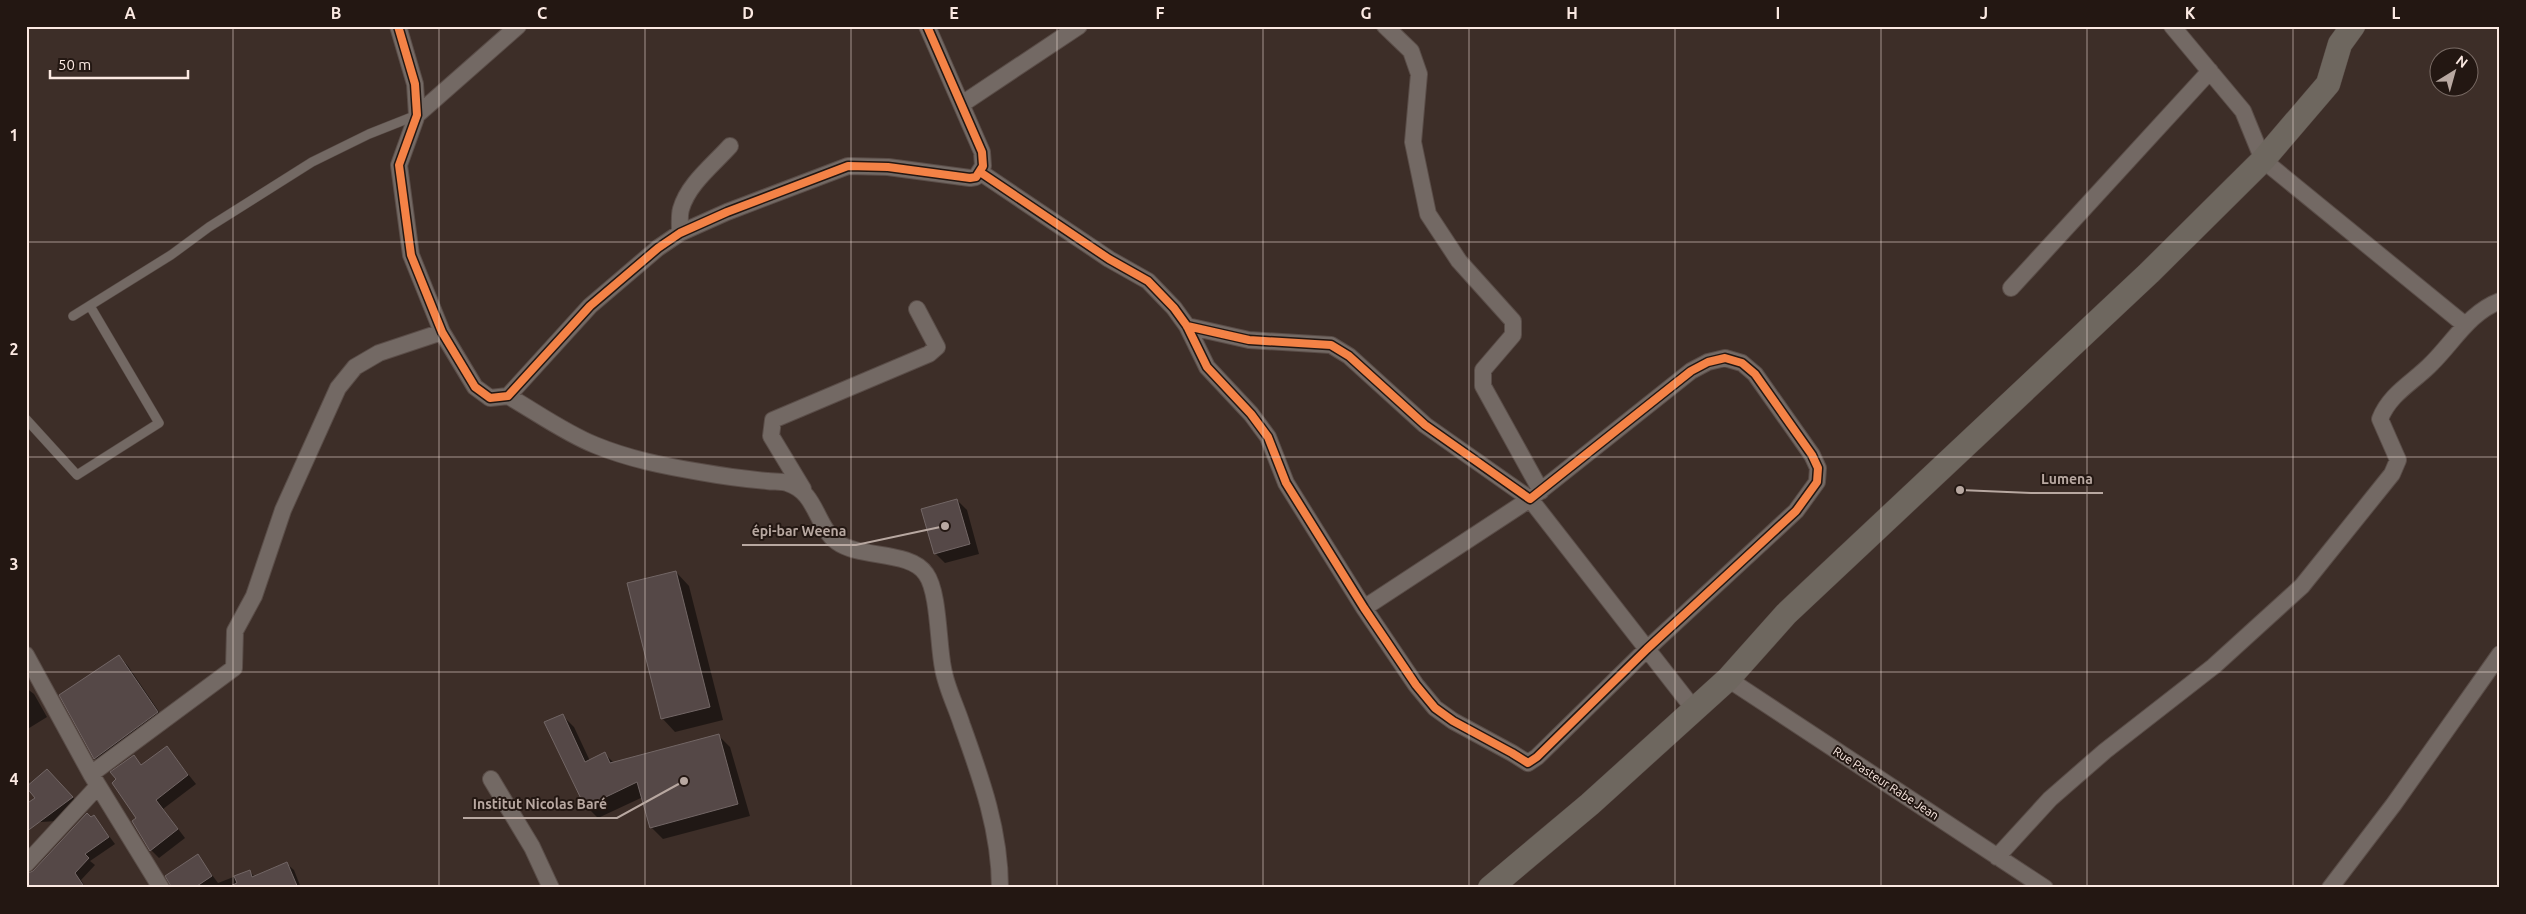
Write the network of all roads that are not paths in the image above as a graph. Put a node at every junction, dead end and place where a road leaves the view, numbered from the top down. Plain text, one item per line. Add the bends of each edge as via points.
1 (398, 26) edge
2 (518, 26) edge
3 (927, 26) edge
4 (1079, 26) edge
5 (1385, 26) edge
6 (2172, 26) edge
7 (2353, 26) edge
8 (2210, 71) junction
9 (962, 104) junction
10 (417, 115) junction
11 (730, 146) dead end
12 (2263, 160) junction
13 (980, 172) junction
14 (680, 233) junction
15 (2011, 288) dead end
16 (2500, 301) edge
17 (90, 306) junction
18 (917, 309) dead end
19 (73, 316) dead end
20 (1187, 326) junction
21 (2465, 326) junction
22 (442, 332) junction
23 (508, 396) junction
24 (26, 419) edge
25 (803, 489) junction
26 (1535, 495) junction
27 (1364, 608) junction
28 (1647, 648) junction
29 (2500, 654) edge
30 (26, 655) edge
31 (2494, 673) edge
32 (1728, 679) junction
33 (1694, 708) junction
34 (491, 779) dead end
35 (95, 780) junction
36 (1997, 857) junction
37 (26, 864) edge
38 (1504, 883) edge
39 (161, 888) edge
40 (551, 888) edge
41 (1000, 888) edge
42 (2045, 888) edge
43 (2330, 888) edge

1 - 10 street via 414,84
2 - 10 street
3 - 9 street
4 - 9 street
5 - 26 street via 1411,51 1419,74 1413,142 1428,214 1459,261 1513,321 1513,335 1483,370 1483,386
6 - 8 street
7 - 12 main road via 2340,44 2328,84
8 - 12 street via 2243,111
8 - 15 street
9 - 13 street via 982,152 984,166
10 - 17 lane via 312,162
10 - 22 street via 399,165 411,255
11 - 14 street via 684,200 680,211
12 - 21 street
12 - 32 main road via 2149,274 1786,614
13 - 14 street via 970,178 888,167 848,166
13 - 20 street via 1148,281
14 - 23 street via 590,306
16 - 21 street via 2485,306
17 - 19 lane
17 - 24 lane via 159,423 77,475
18 - 25 street via 937,347 929,354 773,420 771,436
20 - 26 street via 1249,340 1331,345 1350,356 1425,425
20 - 27 street via 1207,366 1268,437 1286,483
21 - 36 street via 2432,364 2405,385 2385,407 2380,419 2398,460 2392,474 2302,586 2214,666 2105,751 2050,799
22 - 23 street via 475,388 490,398
22 - 35 street via 379,353 355,368 338,388 283,510 254,596 235,631 234,668
23 - 25 street via 593,444 627,457 702,473 786,482
25 - 41 street via 826,530 837,541 863,552 905,560 926,572 932,586 943,670 983,784 992,820 1000,860
26 - 27 street
26 - 28 street
26 - 28 street via 1690,371 1725,358 1742,363 1756,374 1812,455 1818,468 1817,482 1808,497
27 - 28 street via 1435,708 1469,731 1528,762 1537,757
28 - 33 street
29 - 31 street
30 - 35 street
31 - 43 street
32 - 33 main road
32 - 36 street, Rue Pasteur Rabe Jean
33 - 38 main road
34 - 40 street via 532,847
35 - 37 street
35 - 39 street
36 - 42 street, Rue Pasteur Rabe Jean

